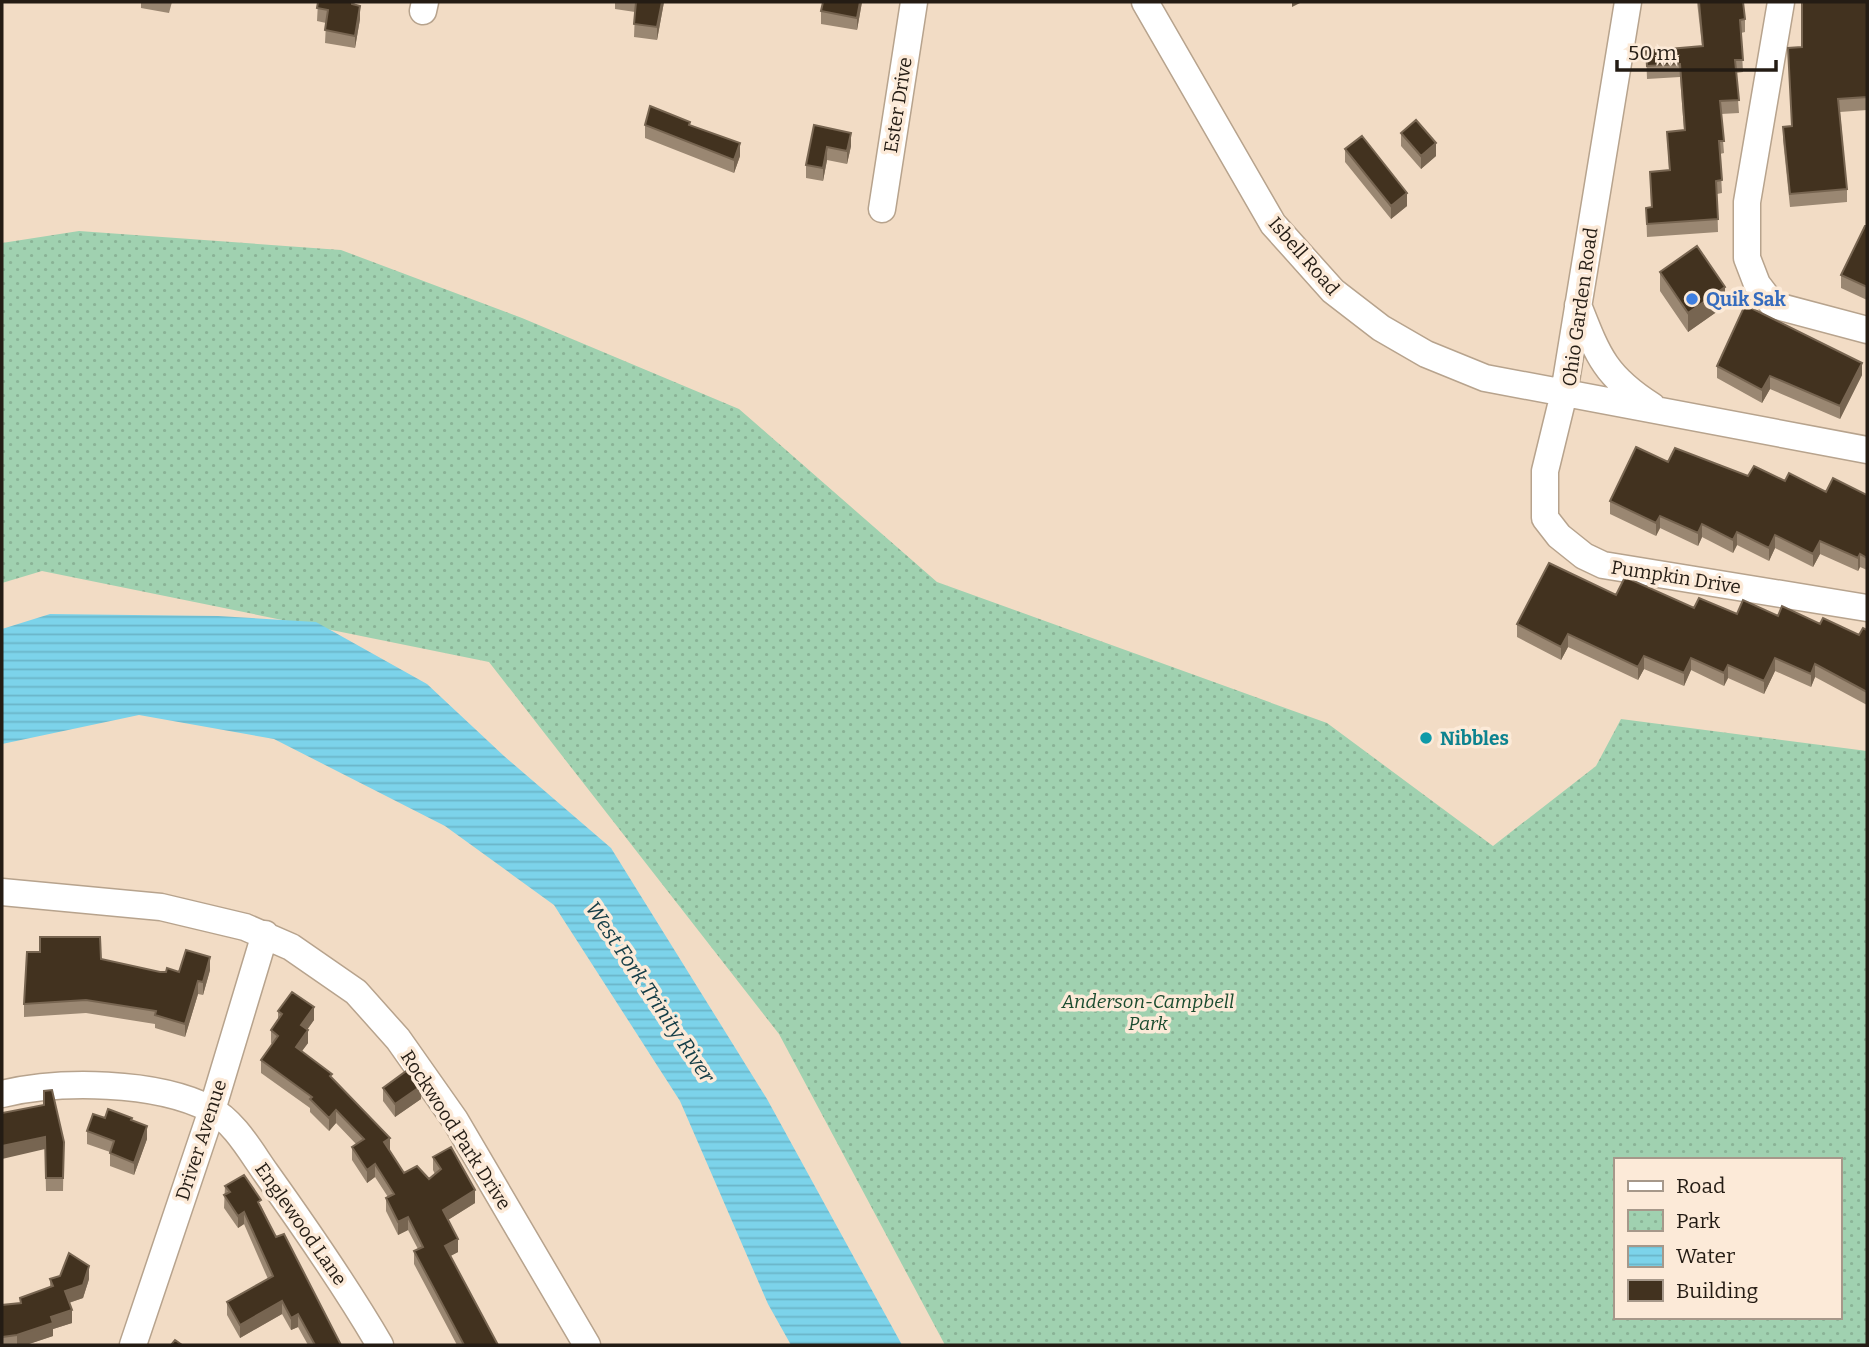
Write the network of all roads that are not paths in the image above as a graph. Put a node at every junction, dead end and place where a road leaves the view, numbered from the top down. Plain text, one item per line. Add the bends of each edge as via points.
1 (914, 2) edge
2 (1145, 2) edge
3 (1628, 2) edge
4 (1781, 2) edge
5 (882, 209) dead end
6 (1578, 305) junction
7 (1867, 330) edge
8 (1564, 393) junction
9 (1660, 411) junction
10 (1866, 445) edge
11 (1867, 608) edge
12 (2, 892) edge
13 (265, 934) junction
14 (2, 1094) edge
15 (212, 1110) junction
16 (133, 1345) edge
17 (380, 1345) edge
18 (587, 1345) edge

1 - 5 street, Ester Drive
2 - 8 street, Isbell Road via 1273,224 1332,292 1426,354 1485,378
3 - 6 street, Ohio Garden Road
4 - 7 street via 1747,202 1747,258 1757,284 1773,305
6 - 8 street, Ohio Garden Road
6 - 9 street via 1601,362 1629,392
8 - 9 street, Ohio Garden Road
8 - 11 street, Pumpkin Drive via 1545,471 1545,518 1584,556 1603,565
9 - 10 street, Ohio Garden Road
12 - 13 street, Rockwood Park Drive via 162,907
13 - 15 street, Driver Avenue
13 - 18 street, Rockwood Park Drive via 356,992 398,1039 455,1120
14 - 15 street via 76,1084 156,1092
15 - 16 street, Driver Avenue
15 - 17 street, Englewood Lane via 238,1135 334,1267

